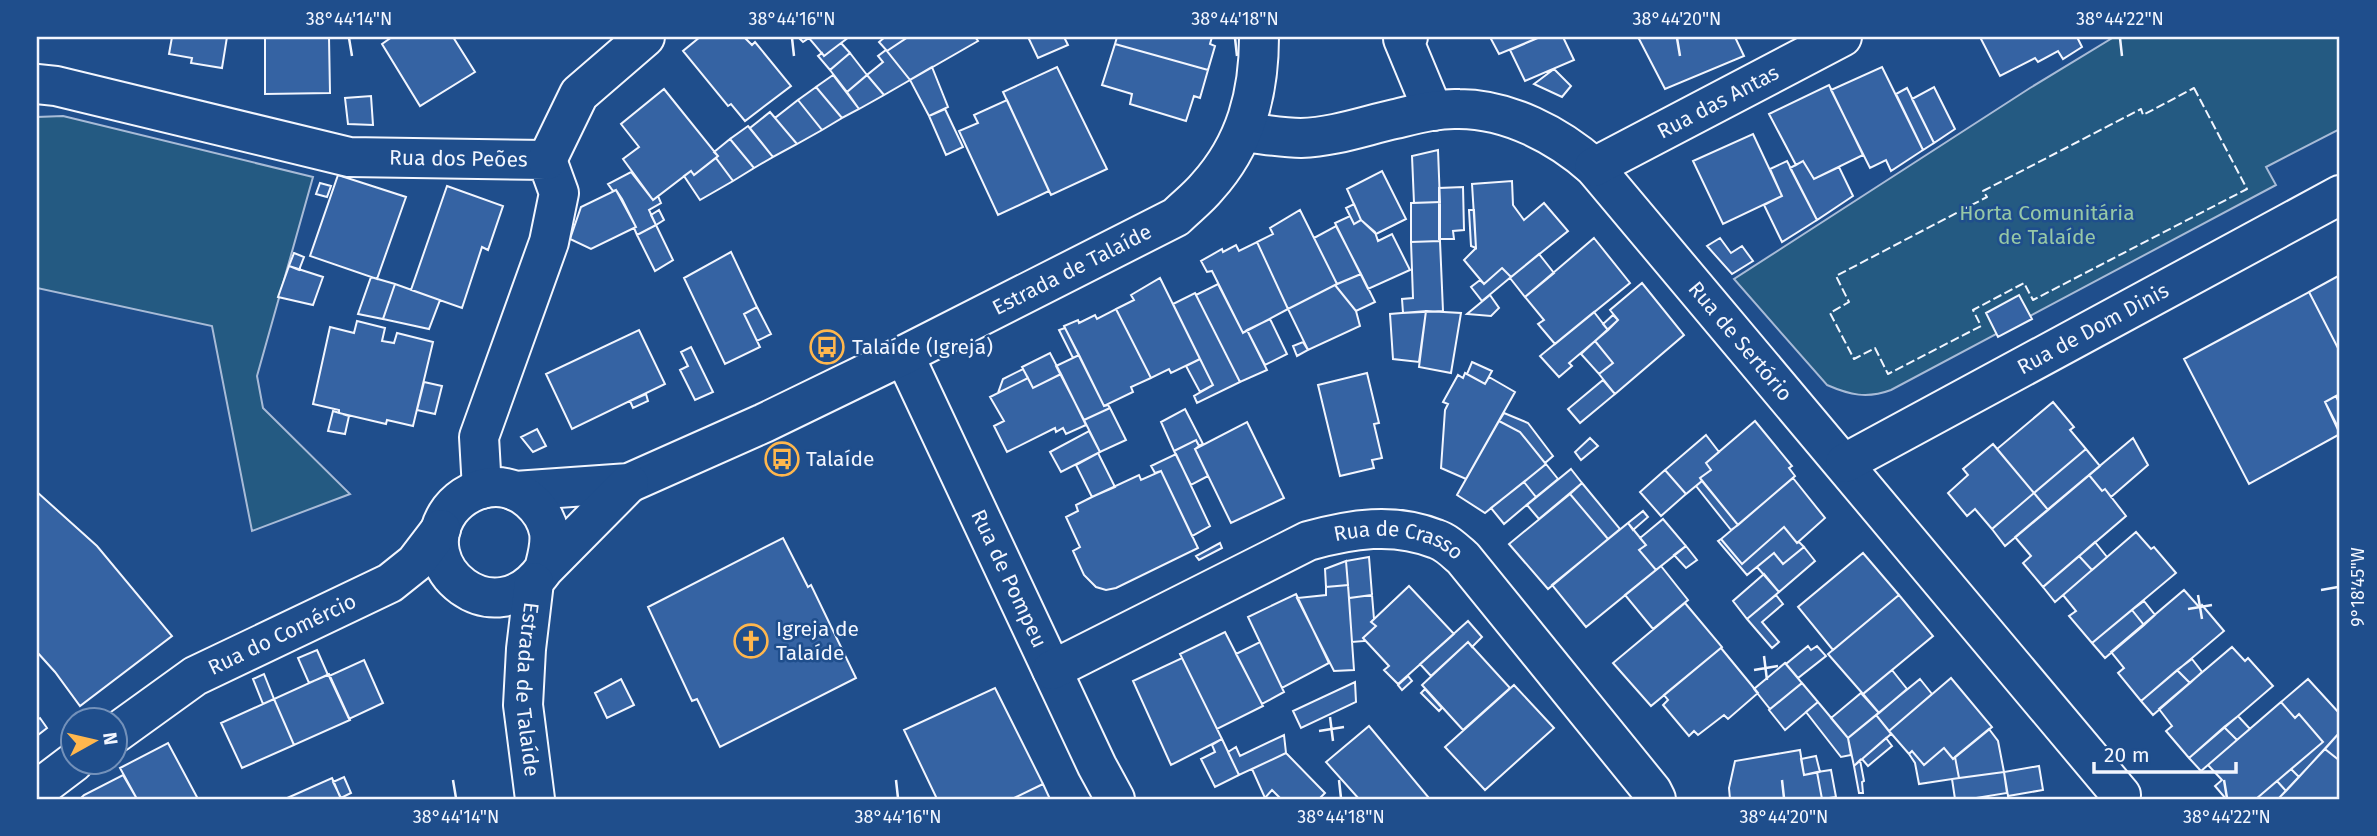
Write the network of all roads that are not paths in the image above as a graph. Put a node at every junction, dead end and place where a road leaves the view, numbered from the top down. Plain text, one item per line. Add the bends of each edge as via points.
1 (645, 37) edge
2 (1259, 37) edge
3 (1842, 37) edge
4 (1404, 38) edge
5 (37, 84) edge
6 (1433, 111) junction
7 (1243, 132) junction
8 (547, 160) junction
9 (1594, 166) junction
10 (2340, 195) edge
11 (904, 355) junction
12 (1844, 463) junction
13 (629, 482) junction
14 (498, 490) junction
15 (441, 529) junction
16 (539, 575) junction
17 (1052, 670) junction
18 (130, 723) edge
19 (60, 773) edge
20 (37, 790) edge
21 (2121, 798) edge
22 (535, 799) edge
23 (1115, 799) edge
24 (1656, 799) edge

1 - 8 street via 579,94
2 - 7 street, Estrada de Talaíde via 1255,98
3 - 9 street, Rua das Antas
4 - 6 street
5 - 8 street, Rua dos Peões via 349,157
6 - 7 street, Rua de Sertório via 1331,135 1300,138
6 - 9 street, Rua de Sertório via 1497,114 1548,134
7 - 11 street, Estrada de Talaíde via 1207,187 1176,217
8 - 14 street, Rua dos Peões via 559,193 549,242 479,438
9 - 12 street, Rua de Sertório
10 - 12 street, Rua de Dom Dinis
11 - 13 street, Estrada de Talaíde
11 - 17 street, Rua de Pompeu
12 - 21 street, Rua de Sertório
13 - 14 street, Estrada de Talaíde
13 - 16 street, Estrada de Talaíde
14 - 15 street, Estrada de Talaíde via 467,495 455,504
14 - 16 street, Estrada de Talaíde via 531,501 543,515 549,551
15 - 16 street, Estrada de Talaíde via 441,555 447,571 473,594 506,597 522,591
15 - 18 street, Rua do Comércio via 415,563 390,583 195,676
16 - 22 street, Estrada de Talaíde via 526,649 523,705
17 - 23 street, Rua de Pompeu
17 - 24 street, Rua de Crasso via 1308,541 1346,530 1402,529 1438,539 1463,558
19 - 20 street

